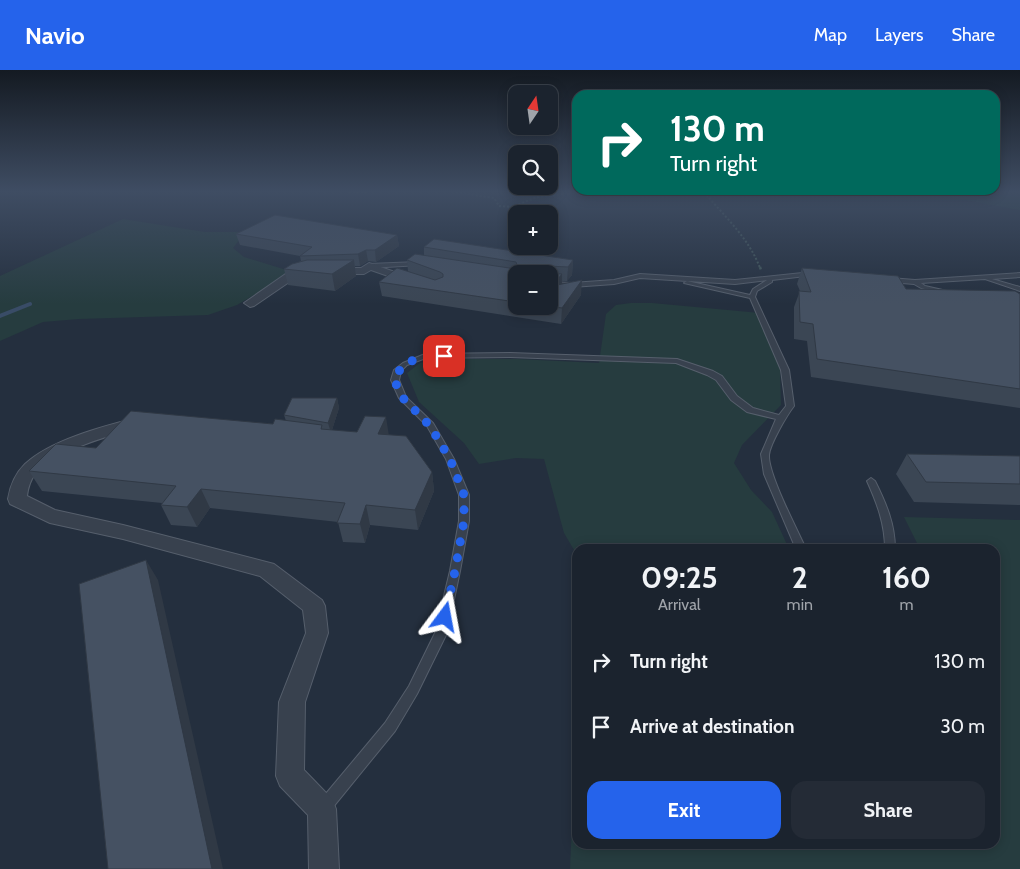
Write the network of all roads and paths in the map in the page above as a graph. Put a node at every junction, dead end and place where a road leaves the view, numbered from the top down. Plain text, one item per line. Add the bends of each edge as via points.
1 (736, 229) edge
2 (424, 264) edge
3 (369, 266) junction
4 (822, 274) edge
5 (1020, 275) edge
6 (662, 276) junction
7 (983, 277) junction
8 (773, 279) junction
9 (884, 279) edge
10 (914, 282) junction
11 (420, 284) edge
12 (558, 284) edge
13 (1020, 289) edge
14 (952, 294) edge
15 (752, 297) junction
16 (250, 303) dead end
17 (781, 418) junction
18 (157, 419) edge
19 (870, 481) dead end
20 (799, 544) edge
21 (890, 544) edge
22 (322, 809) junction
23 (324, 869) edge

1 - 8 path via 755,254 761,270
2 - 3 lane
3 - 11 street
3 - 16 street via 364,271 310,271 291,275
4 - 8 lane
5 - 7 lane
6 - 8 lane via 723,282
6 - 12 lane
6 - 15 lane
7 - 10 lane
7 - 13 lane
8 - 15 lane via 755,290
9 - 10 lane
10 - 14 lane
15 - 17 lane via 785,370 790,406
17 - 20 lane via 765,454 768,474
17 - 22 lane via 750,410 734,398 719,378 677,361 510,355 425,356 398,370 394,380 403,398 430,426 450,459 464,495 464,521 441,632 413,690 390,727
18 - 22 street via 140,421 43,458 22,479 17,499 50,516 267,570 314,606 317,633 292,702 290,776
19 - 21 lane via 887,518
22 - 23 street

